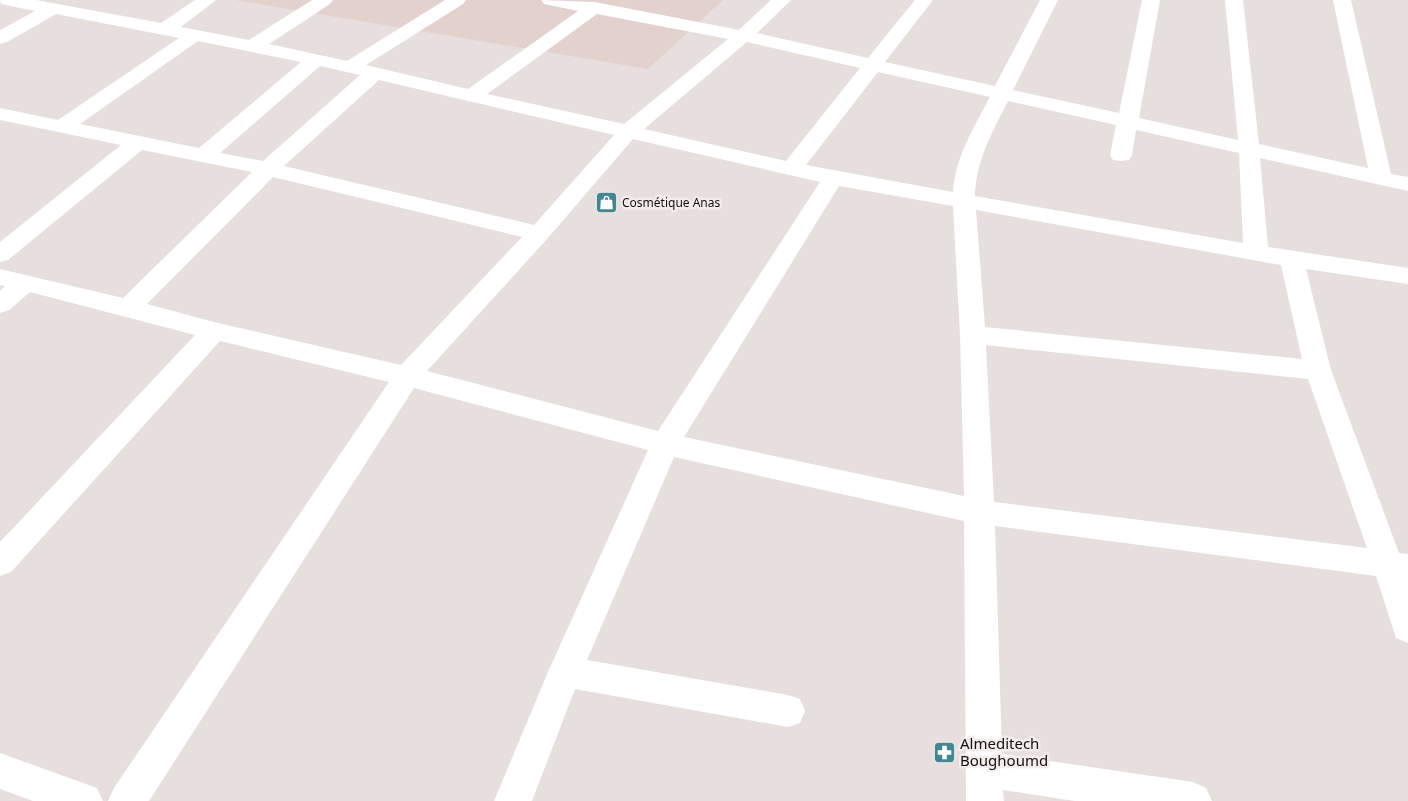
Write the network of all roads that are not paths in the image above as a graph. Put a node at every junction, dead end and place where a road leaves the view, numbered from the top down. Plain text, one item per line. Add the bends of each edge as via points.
1 (7, 0) edge
2 (83, 0) edge
3 (208, 0) edge
4 (324, 0) edge
5 (457, 0) edge
6 (551, 0) edge
7 (782, 0) edge
8 (924, 0) edge
9 (1049, 0) edge
10 (1151, 0) edge
11 (1234, 0) edge
12 (1342, 0) edge
13 (595, 7) junction
14 (58, 10) junction
15 (165, 29) junction
16 (195, 34) junction
17 (743, 36) junction
18 (0, 38) edge
19 (254, 46) junction
20 (316, 59) junction
21 (873, 66) junction
22 (350, 67) junction
23 (376, 72) junction
24 (1000, 94) junction
25 (471, 96) junction
26 (9, 116) edge
27 (1128, 123) junction
28 (63, 126) junction
29 (0, 131) edge
30 (629, 132) junction
31 (137, 143) junction
32 (1248, 148) junction
33 (1121, 155) dead end
34 (203, 156) junction
35 (792, 168) junction
36 (268, 169) junction
37 (833, 178) junction
38 (1381, 178) junction
39 (1408, 184) edge
40 (964, 201) junction
41 (538, 234) junction
42 (1256, 253) junction
43 (0, 254) edge
44 (1292, 259) junction
45 (1408, 276) edge
46 (0, 277) edge
47 (24, 283) junction
48 (0, 304) edge
49 (128, 308) junction
50 (214, 331) junction
51 (974, 335) junction
52 (1318, 370) junction
53 (407, 376) junction
54 (665, 444) junction
55 (979, 512) junction
56 (0, 563) edge
57 (1398, 566) edge
58 (1408, 628) edge
59 (565, 672) junction
60 (788, 711) dead end
61 (0, 771) edge
62 (985, 785) edge
63 (84, 801) edge
64 (127, 801) edge
65 (513, 801) edge
66 (1193, 801) edge

1 - 14 street
2 - 14 street
3 - 15 street
4 - 19 street
5 - 22 street
6 - 13 street
7 - 17 street
8 - 21 street
9 - 24 street
10 - 27 street
11 - 32 street
12 - 38 street
13 - 17 street
13 - 25 street
14 - 15 street
14 - 18 street
15 - 16 street
16 - 19 street
16 - 28 street
17 - 21 street
17 - 30 street
19 - 20 street
20 - 22 street
20 - 34 street
21 - 24 street
21 - 35 street
22 - 23 street
23 - 25 street
23 - 36 street
24 - 27 street
24 - 40 street via 971,156 965,175
25 - 30 street
26 - 28 street
26 - 29 street
27 - 32 street
27 - 33 street
28 - 31 street
30 - 35 street
30 - 41 street
31 - 34 street
31 - 43 street
32 - 38 street
32 - 42 street
34 - 36 street
35 - 37 street
36 - 41 street
36 - 49 street
37 - 40 street
37 - 54 street
38 - 39 street
40 - 42 street
40 - 51 street
41 - 53 street
42 - 44 street
44 - 45 street
44 - 52 street
46 - 47 street
47 - 48 street
47 - 49 street
49 - 50 street
50 - 53 street
50 - 56 street
51 - 52 street
51 - 55 street
52 - 57 street
53 - 54 street
53 - 64 street
54 - 55 street
54 - 59 street
55 - 57 street
55 - 62 street
57 - 58 street
59 - 60 street
59 - 65 street
61 - 63 street
62 - 66 street

